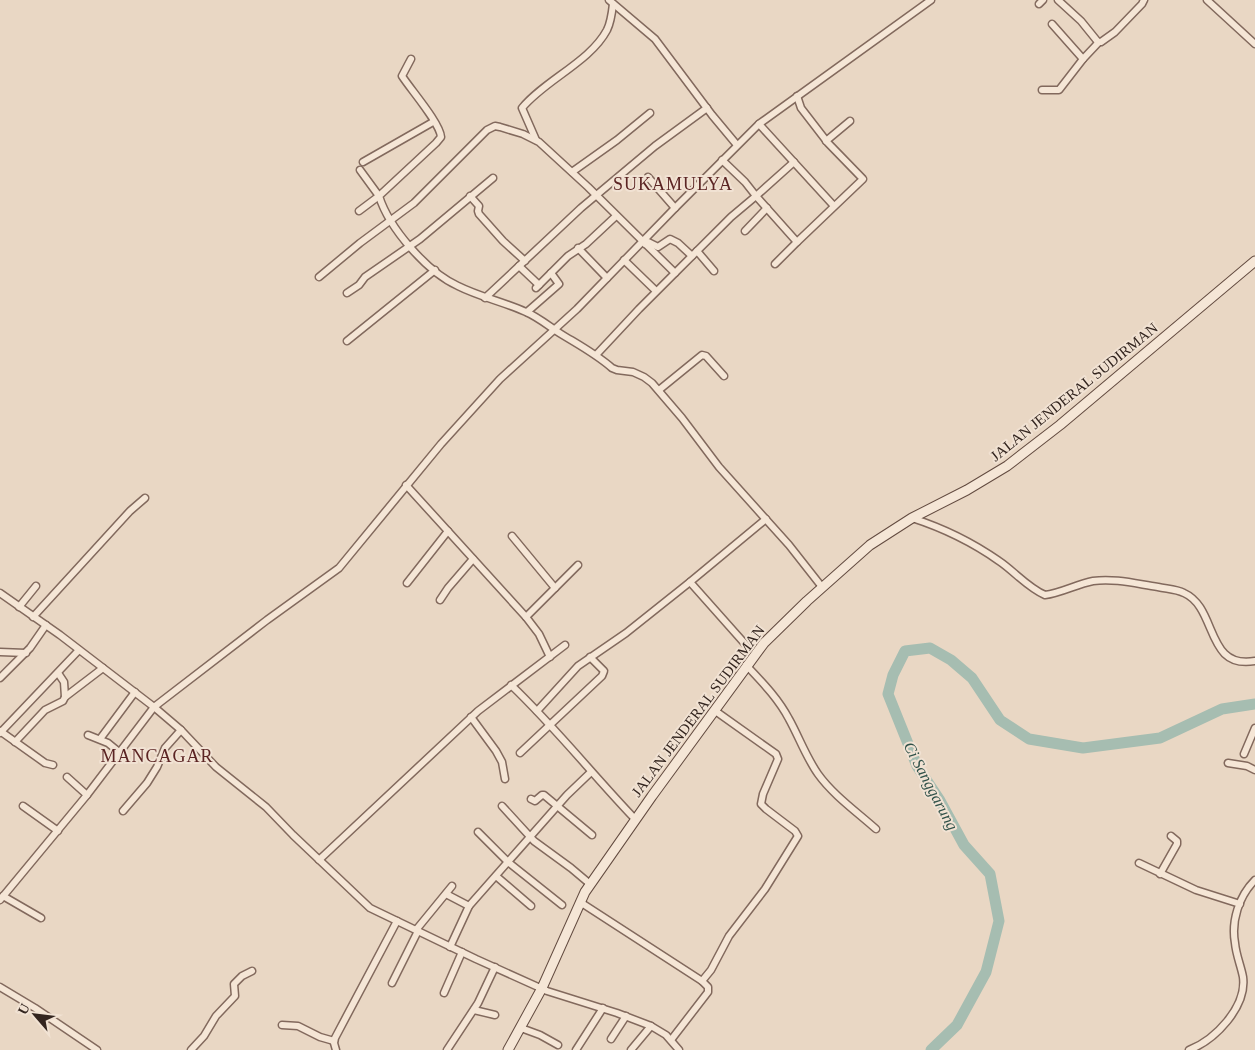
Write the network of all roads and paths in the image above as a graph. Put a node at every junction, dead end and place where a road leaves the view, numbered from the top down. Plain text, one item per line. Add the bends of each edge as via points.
1 (931, 0) edge
2 (1058, 0) edge
3 (1144, 0) edge
4 (1207, 0) edge
5 (611, 2) edge
6 (1052, 24) dead end
7 (1099, 42) junction
8 (1255, 44) edge
9 (411, 59) dead end
10 (1083, 59) junction
11 (1042, 90) dead end
12 (796, 96) junction
13 (707, 108) junction
14 (650, 112) dead end
15 (850, 121) dead end
16 (433, 122) junction
17 (759, 124) junction
18 (536, 141) junction
19 (826, 141) junction
20 (737, 145) junction
21 (722, 160) junction
22 (363, 162) dead end
23 (794, 162) junction
24 (360, 170) dead end
25 (572, 172) junction
26 (648, 177) dead end
27 (493, 178) dead end
28 (596, 195) junction
29 (379, 196) junction
30 (470, 196) junction
31 (756, 196) junction
32 (834, 206) junction
33 (675, 208) junction
34 (767, 208) junction
35 (359, 211) dead end
36 (616, 216) junction
37 (391, 220) junction
38 (745, 231) dead end
39 (797, 242) junction
40 (644, 243) junction
41 (410, 246) junction
42 (578, 248) junction
43 (695, 253) junction
44 (624, 260) junction
45 (525, 261) junction
46 (1255, 261) edge
47 (775, 264) dead end
48 (519, 266) junction
49 (435, 270) junction
50 (714, 272) dead end
51 (551, 273) junction
52 (675, 273) junction
53 (319, 277) dead end
54 (607, 278) junction
55 (656, 291) junction
56 (347, 293) dead end
57 (485, 298) junction
58 (527, 312) junction
59 (555, 330) junction
60 (347, 341) dead end
61 (596, 355) junction
62 (724, 376) dead end
63 (659, 390) junction
64 (406, 485) junction
65 (145, 498) dead end
66 (912, 518) junction
67 (766, 520) junction
68 (448, 531) junction
69 (512, 536) dead end
70 (474, 558) junction
71 (578, 565) dead end
72 (690, 582) junction
73 (407, 583) dead end
74 (36, 586) dead end
75 (822, 587) junction
76 (555, 588) junction
77 (0, 594) edge
78 (440, 600) dead end
79 (19, 607) junction
80 (33, 617) junction
81 (526, 617) junction
82 (46, 625) junction
83 (565, 645) dead end
84 (746, 645) dead end
85 (79, 650) junction
86 (28, 651) junction
87 (0, 652) edge
88 (550, 657) junction
89 (590, 657) junction
90 (1255, 661) edge
91 (746, 665) junction
92 (103, 668) junction
93 (56, 675) junction
94 (0, 678) edge
95 (511, 685) junction
96 (135, 692) junction
97 (63, 700) junction
98 (154, 707) junction
99 (537, 710) junction
100 (714, 710) junction
101 (471, 717) junction
102 (549, 724) junction
103 (1255, 728) edge
104 (181, 730) junction
105 (0, 732) edge
106 (88, 735) dead end
107 (101, 737) junction
108 (15, 742) junction
109 (119, 752) junction
110 (520, 753) dead end
111 (1244, 754) dead end
112 (1228, 763) dead end
113 (53, 765) dead end
114 (1255, 770) edge
115 (591, 772) junction
116 (67, 777) dead end
117 (505, 779) dead end
118 (87, 795) junction
119 (531, 798) dead end
120 (23, 806) dead end
121 (502, 806) dead end
122 (558, 806) junction
123 (123, 811) dead end
124 (636, 819) junction
125 (876, 829) dead end
126 (58, 831) junction
127 (478, 832) dead end
128 (592, 835) dead end
129 (530, 836) junction
130 (1171, 836) dead end
131 (319, 860) junction
132 (508, 862) junction
133 (1139, 863) dead end
134 (1160, 874) junction
135 (496, 876) junction
136 (1255, 880) edge
137 (590, 884) junction
138 (452, 886) dead end
139 (446, 894) junction
140 (2, 898) edge
141 (580, 902) junction
142 (1240, 904) junction
143 (562, 905) dead end
144 (469, 906) junction
145 (531, 906) dead end
146 (41, 918) dead end
147 (397, 921) junction
148 (417, 931) junction
149 (450, 947) junction
150 (462, 952) junction
151 (495, 966) junction
152 (252, 971) dead end
153 (702, 981) junction
154 (392, 983) dead end
155 (0, 987) edge
156 (542, 988) junction
157 (444, 993) dead end
158 (476, 1007) junction
159 (603, 1008) junction
160 (495, 1015) dead end
161 (626, 1016) junction
162 (282, 1025) dead end
163 (522, 1025) junction
164 (650, 1026) junction
165 (611, 1039) dead end
166 (671, 1040) junction
167 (334, 1041) junction
168 (558, 1045) dead end
169 (677, 1049) edge
170 (97, 1050) edge
171 (191, 1050) edge
172 (336, 1050) edge
173 (447, 1050) edge
174 (508, 1050) edge
175 (576, 1050) edge
176 (631, 1050) edge
177 (1189, 1050) edge

1 - 12 street
2 - 7 street
3 - 7 street via 1115,32
4 - 8 street
5 - 13 street via 655,39
5 - 18 street via 609,25 598,42 522,108
6 - 10 street
7 - 10 street
9 - 16 street via 402,76
10 - 11 street via 1059,90
12 - 17 street
12 - 19 street
13 - 20 street
13 - 28 street
14 - 25 street
15 - 19 street
16 - 22 street
16 - 29 street via 440,131 439,140
17 - 20 street
17 - 23 street
18 - 25 street
18 - 37 street via 523,134 491,127 420,197
19 - 32 street via 863,179
20 - 21 street
21 - 31 street
21 - 33 street
23 - 31 street
23 - 32 street
24 - 29 street
25 - 28 street
26 - 33 street
27 - 30 street
28 - 36 street
28 - 45 street
29 - 35 street
29 - 37 street
30 - 41 street
30 - 45 street via 479,206 479,214
31 - 34 street
31 - 43 street
32 - 39 street
33 - 40 street
34 - 38 street
34 - 39 street
36 - 40 street
36 - 42 street
37 - 41 street
37 - 53 street
39 - 47 street
40 - 43 street via 658,248 670,239
40 - 44 street
40 - 52 street
41 - 49 street
41 - 56 street
42 - 51 street
42 - 54 street
43 - 50 street
43 - 52 street
44 - 54 street
44 - 55 street
45 - 48 street
46 - 66 main road, JALAN JENDERAL SUDIRMAN via 1007,466
48 - 51 street via 538,287
48 - 57 street
49 - 57 street via 455,285
49 - 60 street
51 - 58 street via 559,284
52 - 55 street
54 - 59 street
55 - 61 street
57 - 58 street
58 - 59 street
59 - 61 street
59 - 64 street via 500,379
61 - 63 street via 617,370 644,377
62 - 63 street via 702,355
63 - 67 street via 719,467
64 - 68 street
64 - 98 street via 339,568
65 - 80 street
66 - 75 main road, JALAN JENDERAL SUDIRMAN via 870,546
66 - 90 street via 968,542 1045,595 1093,581 1140,584 1187,594 1199,605 1223,652 1238,662
67 - 72 street
67 - 75 street
68 - 70 street
68 - 73 street
69 - 76 street
70 - 78 street
70 - 81 street
71 - 76 street
72 - 84 street
72 - 89 street
74 - 79 street
75 - 91 main road, JALAN JENDERAL SUDIRMAN via 781,625
76 - 81 street
77 - 79 street
79 - 80 street
80 - 82 street
81 - 88 street
82 - 85 street
82 - 86 street
83 - 88 street
85 - 92 street
85 - 93 street
86 - 87 street
86 - 94 street
88 - 95 street
89 - 99 street
89 - 102 street via 604,670 602,676
91 - 100 main road, JALAN JENDERAL SUDIRMAN
91 - 125 street via 777,699 820,777
92 - 96 street
92 - 97 street
93 - 97 street via 64,682
93 - 105 street
95 - 99 street
95 - 101 street
96 - 98 street
96 - 107 street
97 - 108 street via 45,710
98 - 104 street
98 - 109 street
99 - 102 street
100 - 124 main road, JALAN JENDERAL SUDIRMAN
100 - 153 street via 776,754 778,759 761,804 798,836 766,889 729,936
101 - 117 street via 496,751
101 - 131 street
102 - 110 street
102 - 115 street
102 - 124 street
103 - 111 street
104 - 123 street via 165,748 147,783
104 - 131 street via 211,763 266,807
105 - 108 street
106 - 107 street
107 - 109 street
108 - 113 street
109 - 118 street
112 - 114 street
115 - 122 street
115 - 124 street
116 - 118 street
118 - 126 street
119 - 122 street via 535,801 544,795
120 - 126 street
121 - 129 street
122 - 128 street
122 - 129 street
124 - 137 main road, JALAN JENDERAL SUDIRMAN
126 - 140 street
127 - 132 street
129 - 132 street
129 - 137 street
130 - 134 street via 1177,844
131 - 147 street via 370,908
132 - 135 street
132 - 143 street
133 - 134 street
134 - 142 street
135 - 144 street
135 - 145 street
136 - 142 street
137 - 141 main road, JALAN JENDERAL SUDIRMAN
138 - 139 street
139 - 144 street
139 - 148 street
140 - 146 street
141 - 153 street
141 - 156 main road, JALAN JENDERAL SUDIRMAN
142 - 177 street via 1234,934 1243,984 1237,1006 1217,1032
144 - 149 street
147 - 148 street
147 - 167 street
148 - 149 street
148 - 154 street
149 - 150 street
150 - 151 street
150 - 157 street
151 - 156 street
151 - 158 street
152 - 171 street via 236,982 233,986 235,996
153 - 166 street via 708,992
155 - 170 street
156 - 159 street
156 - 163 main road, JALAN JENDERAL SUDIRMAN
158 - 160 street
158 - 173 street
159 - 161 street
159 - 175 street
161 - 164 street
161 - 165 street
162 - 167 street via 298,1026
163 - 168 street
163 - 174 main road, JALAN JENDERAL SUDIRMAN
164 - 166 street
164 - 176 street
166 - 169 street
167 - 172 street

